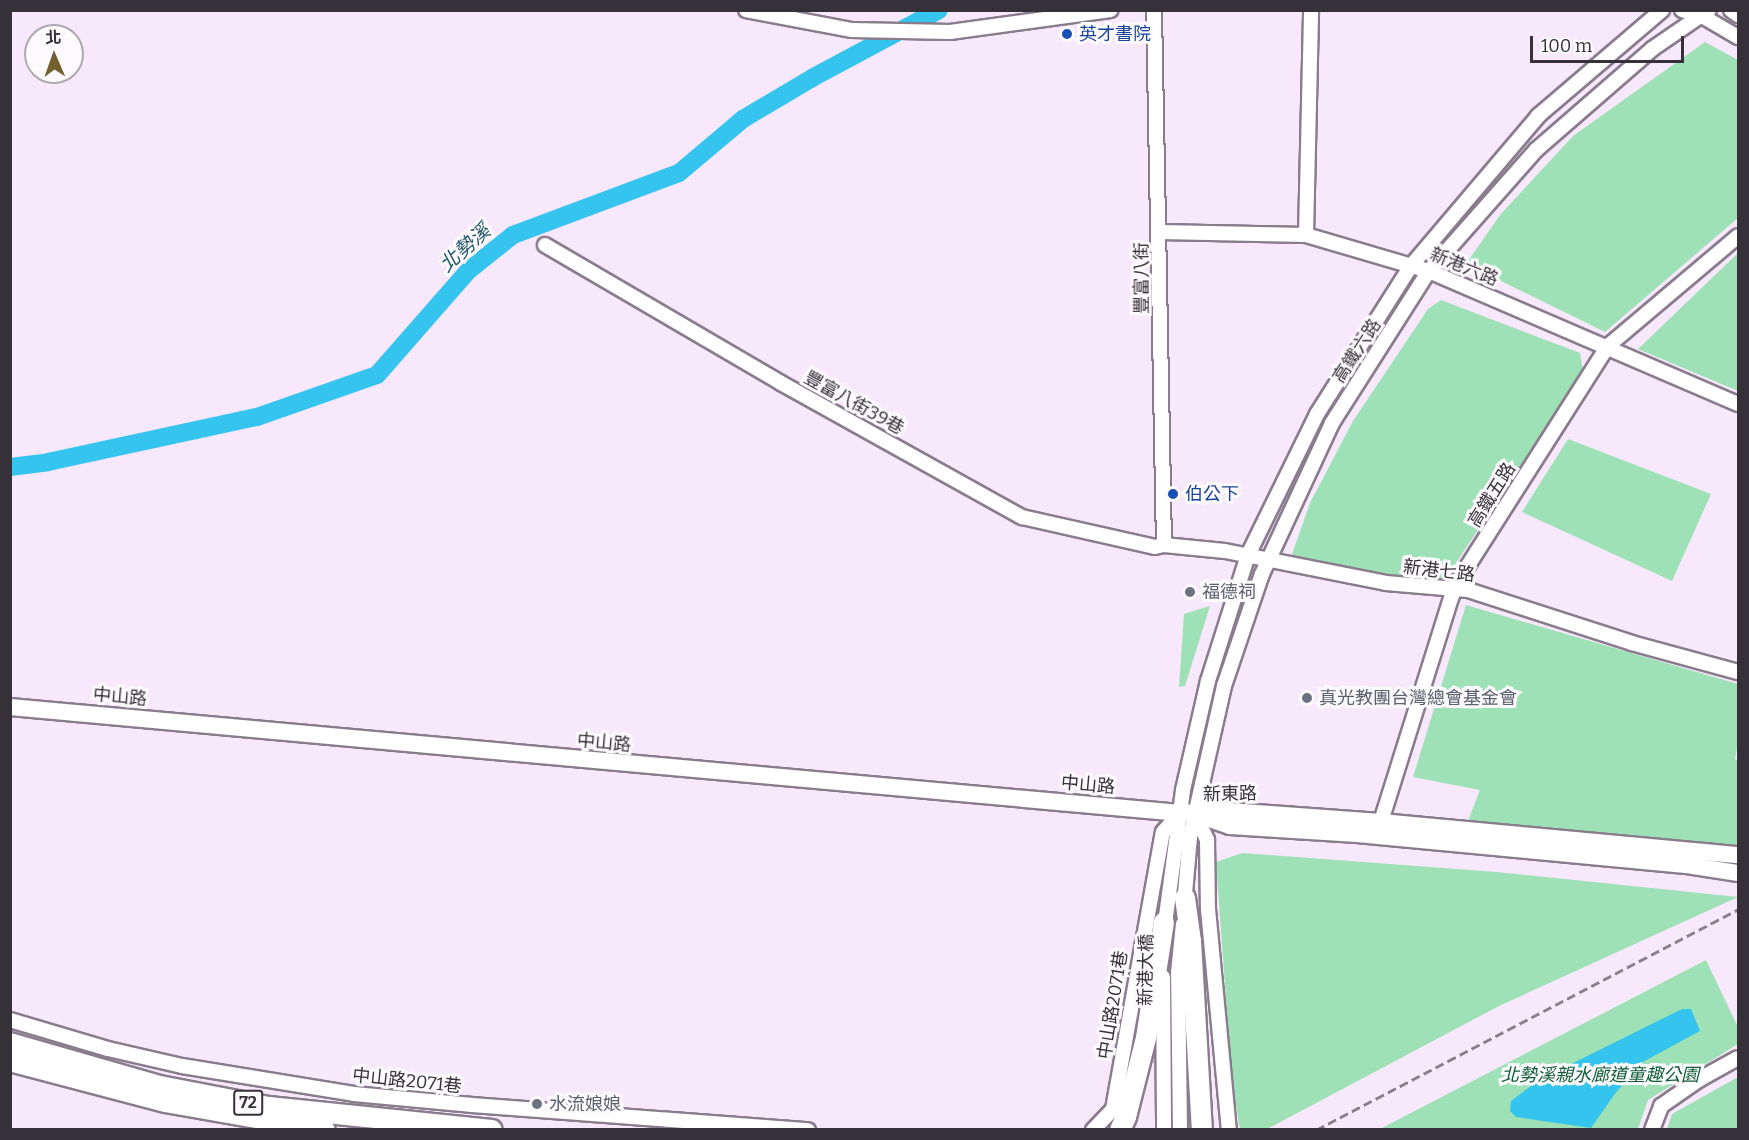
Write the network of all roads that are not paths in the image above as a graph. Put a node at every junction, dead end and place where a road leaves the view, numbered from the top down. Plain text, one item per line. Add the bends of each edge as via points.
1 (746, 10) edge
2 (1111, 10) edge
3 (1154, 10) edge
4 (1311, 10) edge
5 (1662, 10) edge
6 (1682, 10) edge
7 (1731, 10) edge
8 (1706, 13) edge
9 (1738, 15) edge
10 (1738, 37) edge
11 (1160, 232) junction
12 (1306, 235) junction
13 (1738, 236) edge
14 (545, 244) dead end
15 (1411, 266) junction
16 (1429, 272) junction
17 (1608, 346) junction
18 (1738, 404) edge
19 (1164, 544) junction
20 (1248, 555) junction
21 (1269, 559) junction
22 (1455, 589) junction
23 (1738, 672) edge
24 (10, 707) edge
25 (1187, 814) junction
26 (1378, 829) junction
27 (1738, 855) edge
28 (1738, 873) edge
29 (1185, 898) junction
30 (1164, 922) junction
31 (10, 1020) edge
32 (10, 1043) edge
33 (1738, 1058) edge
34 (10, 1061) edge
35 (1200, 1066) tunnel mouth
36 (1223, 1070) junction
37 (325, 1130) edge
38 (492, 1130) edge
39 (808, 1130) edge
40 (1093, 1130) edge
41 (1120, 1130) edge
42 (1164, 1130) edge
43 (1180, 1130) edge
44 (1202, 1130) edge
45 (1229, 1130) edge
46 (1652, 1130) edge

1 - 2 street via 852,30 950,32
3 - 11 street, 豐富八街
4 - 12 street
5 - 15 street, 高鐵六路 via 1538,116
6 - 8 street
7 - 9 street
8 - 10 street
8 - 16 street, 高鐵六路 via 1652,49 1536,150
11 - 12 street, 新港六路
11 - 19 street, 豐富八街
12 - 15 street, 新港六路
13 - 17 street, 高鐵五路
14 - 19 street, 豐富八街39巷 via 781,383 1022,517 1155,547
15 - 16 street, 新港六路
15 - 20 street, 高鐵六路 via 1317,414
16 - 17 street, 新港六路
16 - 21 street, 高鐵六路 via 1332,423
17 - 18 street, 新港六路
17 - 22 street, 高鐵五路
19 - 20 street, 新港七路
20 - 21 street, 新港七路
20 - 25 street, 高鐵六路 via 1208,681
21 - 22 street, 新港七路 via 1386,583
21 - 25 street, 高鐵六路 via 1224,686
22 - 23 street, 新港七路
22 - 26 street, 高鐵五路
24 - 25 main road, 中山路
25 - 26 main road, 新東路 via 1229,811
25 - 29 street, 新港大橋
25 - 30 street, 新港大橋
25 - 36 street via 1207,840 1208,909
25 - 40 street, 中山路2071巷 via 1163,832 1138,962 1128,1050 1113,1109
26 - 27 main road, 新東路
26 - 28 main road, 新東路
29 - 43 street, 新港大橋 via 1178,973
29 - 44 highway
30 - 41 highway via 1146,1038
30 - 42 street, 新港大橋
31 - 39 street, 中山路2071巷 via 182,1066 354,1094
32 - 38 highway, 72 via 160,1086 269,1107
33 - 46 street via 1662,1106
34 - 37 highway, 72 via 165,1102
35 - 36 street
36 - 45 street

